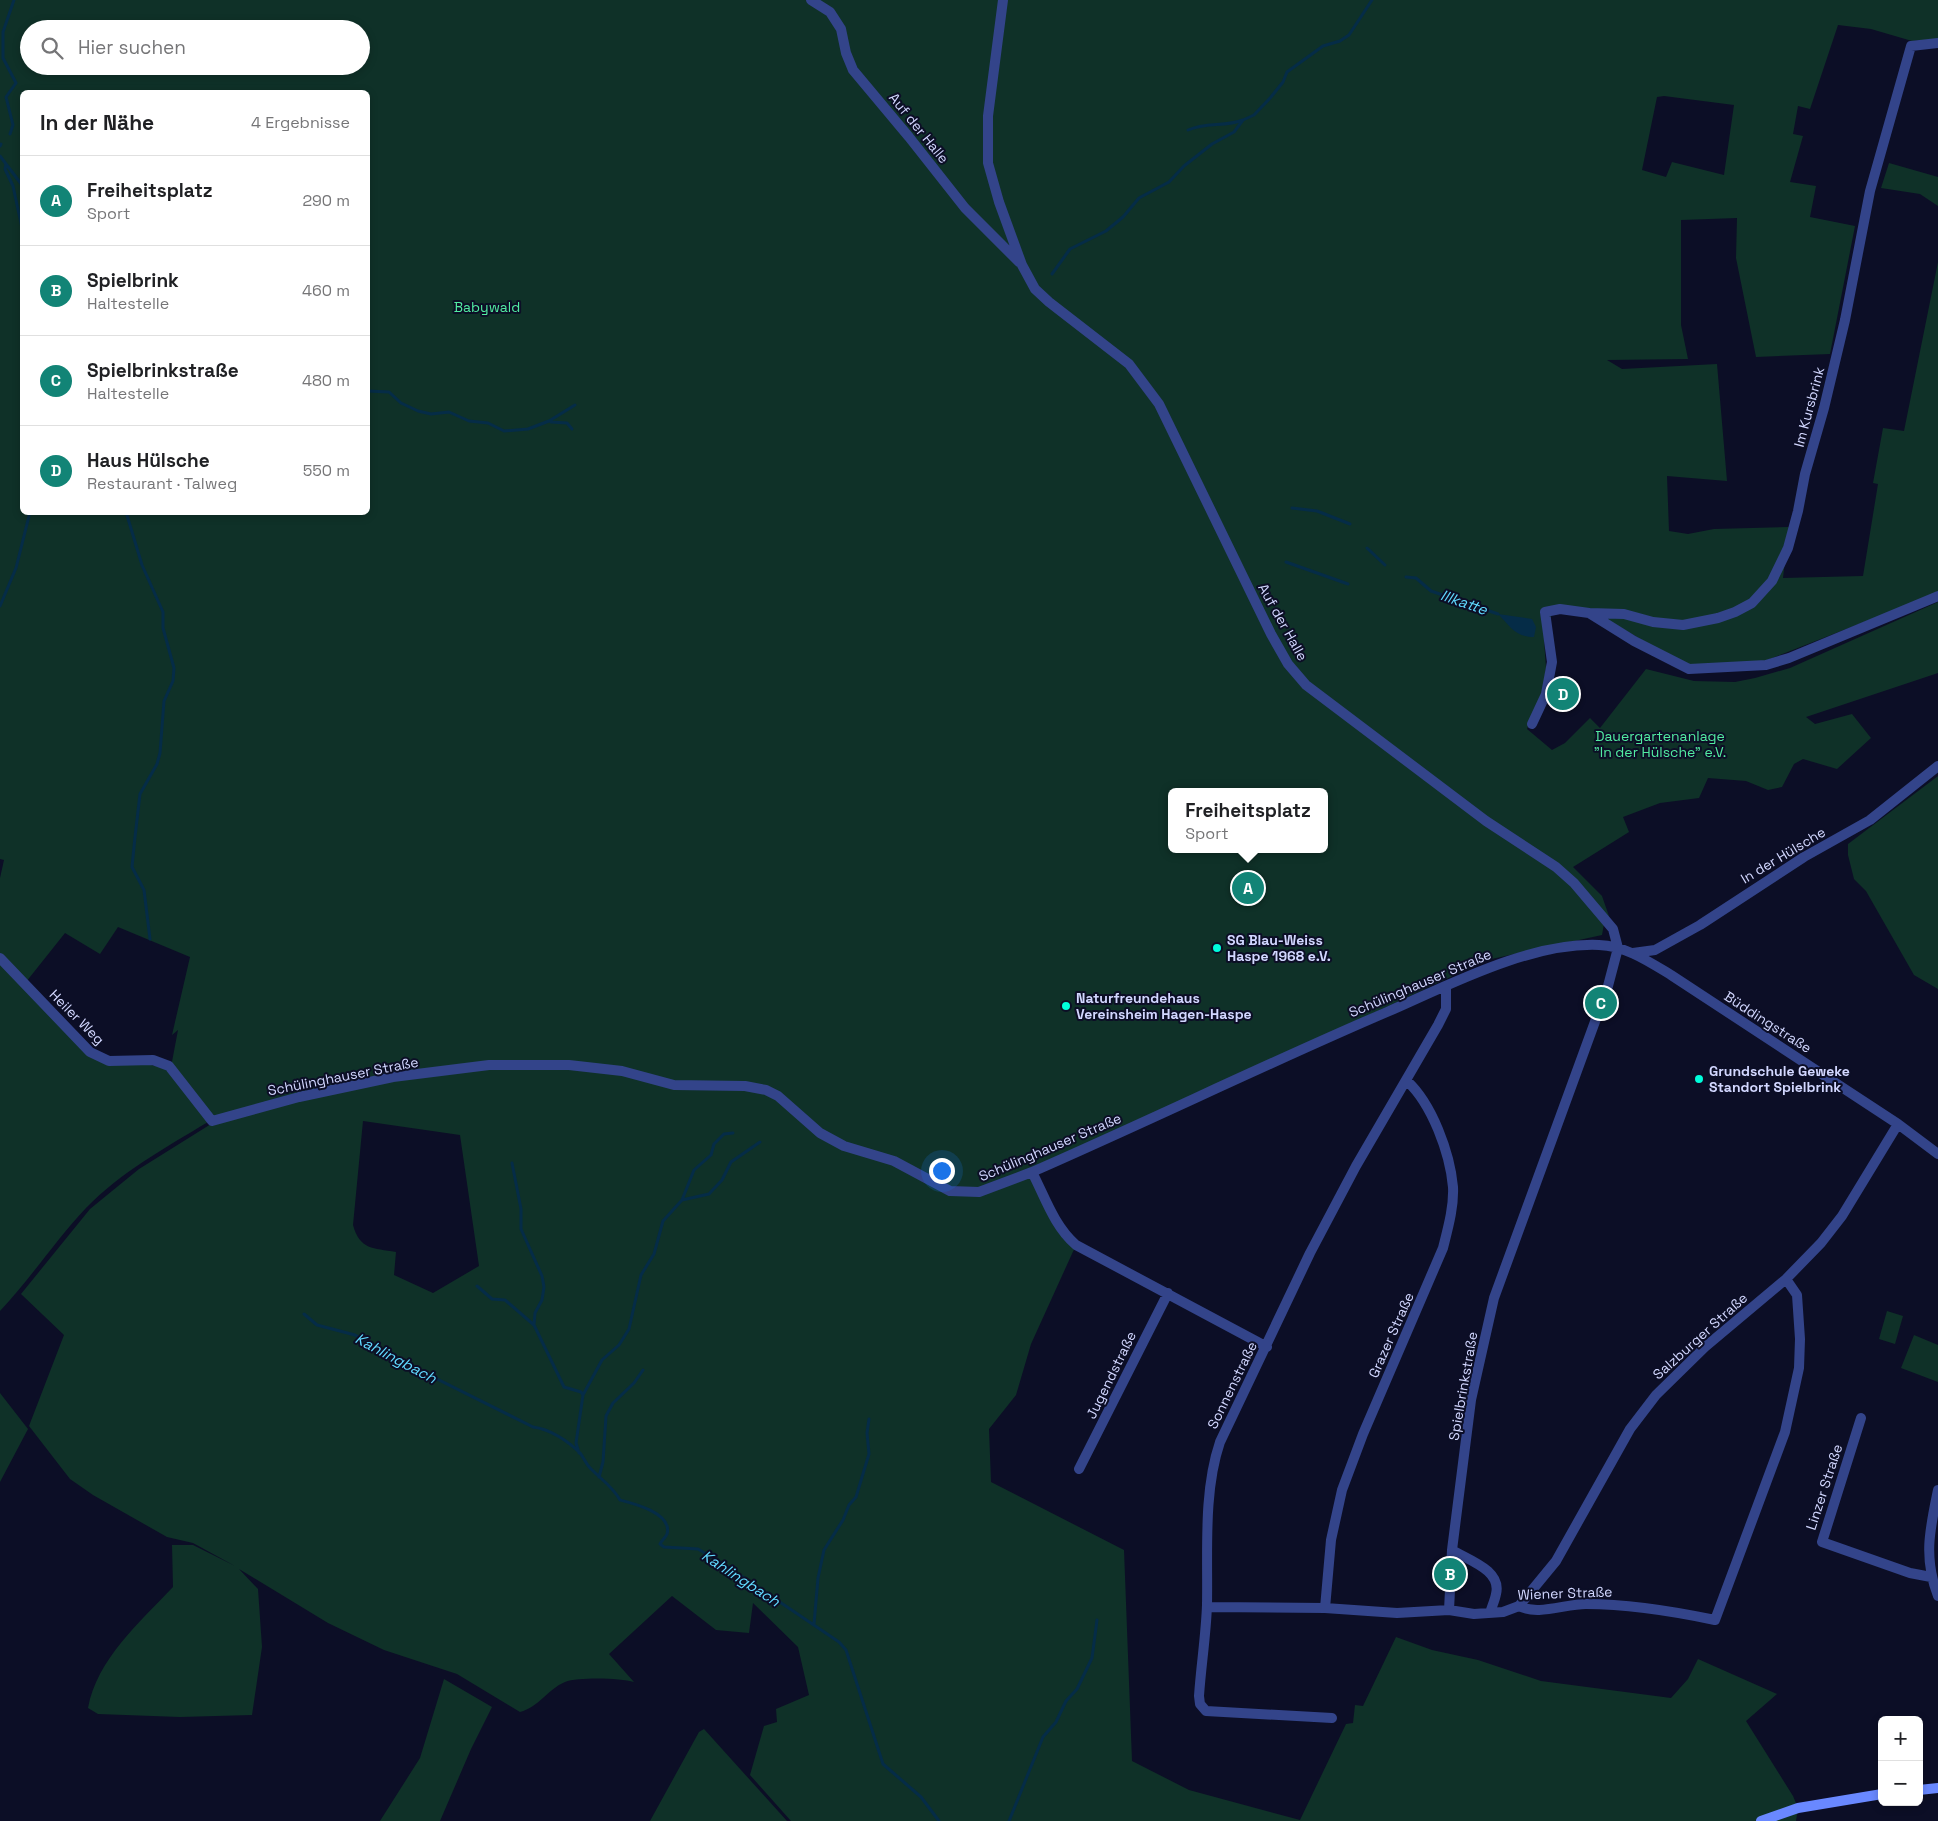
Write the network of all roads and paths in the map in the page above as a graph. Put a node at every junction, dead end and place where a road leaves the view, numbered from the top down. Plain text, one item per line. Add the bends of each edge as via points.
1 (811, 0) edge
2 (1003, 0) edge
3 (1938, 43) edge
4 (1022, 265) junction
5 (1938, 596) edge
6 (1586, 612) junction
7 (1532, 724) dead end
8 (1938, 766) edge
9 (1600, 945) joint
10 (1618, 948) junction
11 (1633, 953) junction
12 (0, 958) edge
13 (1446, 986) junction
14 (1407, 1081) junction
15 (212, 1121) joint
16 (1898, 1124) junction
17 (1938, 1154) edge
18 (1032, 1172) junction
19 (1786, 1279) junction
20 (1168, 1293) junction
21 (1267, 1346) junction
22 (1861, 1418) dead end
23 (1079, 1469) dead end
24 (1938, 1490) edge
25 (1452, 1550) junction
26 (1930, 1577) junction
27 (1938, 1596) edge
28 (1207, 1606) junction
29 (1518, 1606) junction
30 (1326, 1608) junction
31 (1450, 1610) junction
32 (1490, 1613) junction
33 (1332, 1718) dead end
34 (1938, 1788) edge
35 (1923, 1790) edge
36 (1878, 1795) edge
37 (1761, 1821) edge

1 - 4 street, Auf der Halle via 830,12 841,28 853,70 965,208
2 - 4 street, Auf der Halle via 988,116 988,163
3 - 6 street, Im Kursbrink via 1911,46 1870,192 1845,320 1798,511 1788,548 1772,581 1752,603 1736,612 1683,625 1653,622 1624,614
4 - 10 street, Auf der Halle via 1035,289 1129,364 1159,404 1271,634 1288,664 1306,685 1486,821 1556,867 1614,929
5 - 6 street via 1789,658 1766,665 1707,669 1689,669 1673,662
6 - 7 street, Im Kursbrink via 1560,609 1545,612 1552,662 1546,694
8 - 11 street, In der Hülsche via 1870,820 1804,857 1700,925 1655,950
9 - 10 street, Büddingstraße
9 - 13 street, Schülinghauser Straße via 1558,948 1502,963
10 - 11 street, Büddingstraße
10 - 25 street, Spielbrinkstraße via 1608,986 1494,1298 1471,1400
11 - 16 street, Büddingstraße
12 - 15 street, Heiler Weg via 90,1052 109,1061 162,1062 169,1066
13 - 14 street, Sonnenstraße via 1446,1009
13 - 18 street, Schülinghauser Straße
14 - 21 street, Sonnenstraße via 1356,1166 1310,1253
14 - 30 street, Grazer Straße via 1416,1089 1440,1133 1453,1187 1451,1216 1443,1248 1342,1490 1332,1540
15 - 18 street, Schülinghauser Straße via 299,1096 393,1076 489,1065 569,1065 622,1071 674,1085 745,1086 766,1090 778,1096 820,1133 844,1146 894,1161 950,1191 979,1192
16 - 17 street, Büddingstraße
16 - 19 street, Salzburger Straße via 1842,1216
18 - 20 street via 1065,1236 1076,1245
19 - 29 street, Salzburger Straße via 1705,1347 1656,1395 1630,1429 1556,1561
19 - 29 street, Wiener Straße via 1797,1295 1800,1339 1799,1368 1792,1404 1785,1432 1715,1620 1651,1607 1584,1604 1527,1610
20 - 21 street
20 - 23 street, Jugendstraße
21 - 28 street, Sonnenstraße via 1219,1444 1213,1469 1207,1538
22 - 26 street, Linzer Straße via 1822,1542
24 - 26 street via 1928,1535
25 - 31 street, Spielbrinkstraße
25 - 32 street via 1485,1569 1495,1579 1496,1594
26 - 27 street
28 - 30 street, Wiener Straße
28 - 33 street, Sonnenstraße via 1199,1696 1206,1711
29 - 32 street, Wiener Straße
30 - 31 street, Wiener Straße via 1397,1613
31 - 32 street, Wiener Straße
34 - 35 main road
36 - 37 main road via 1798,1808

